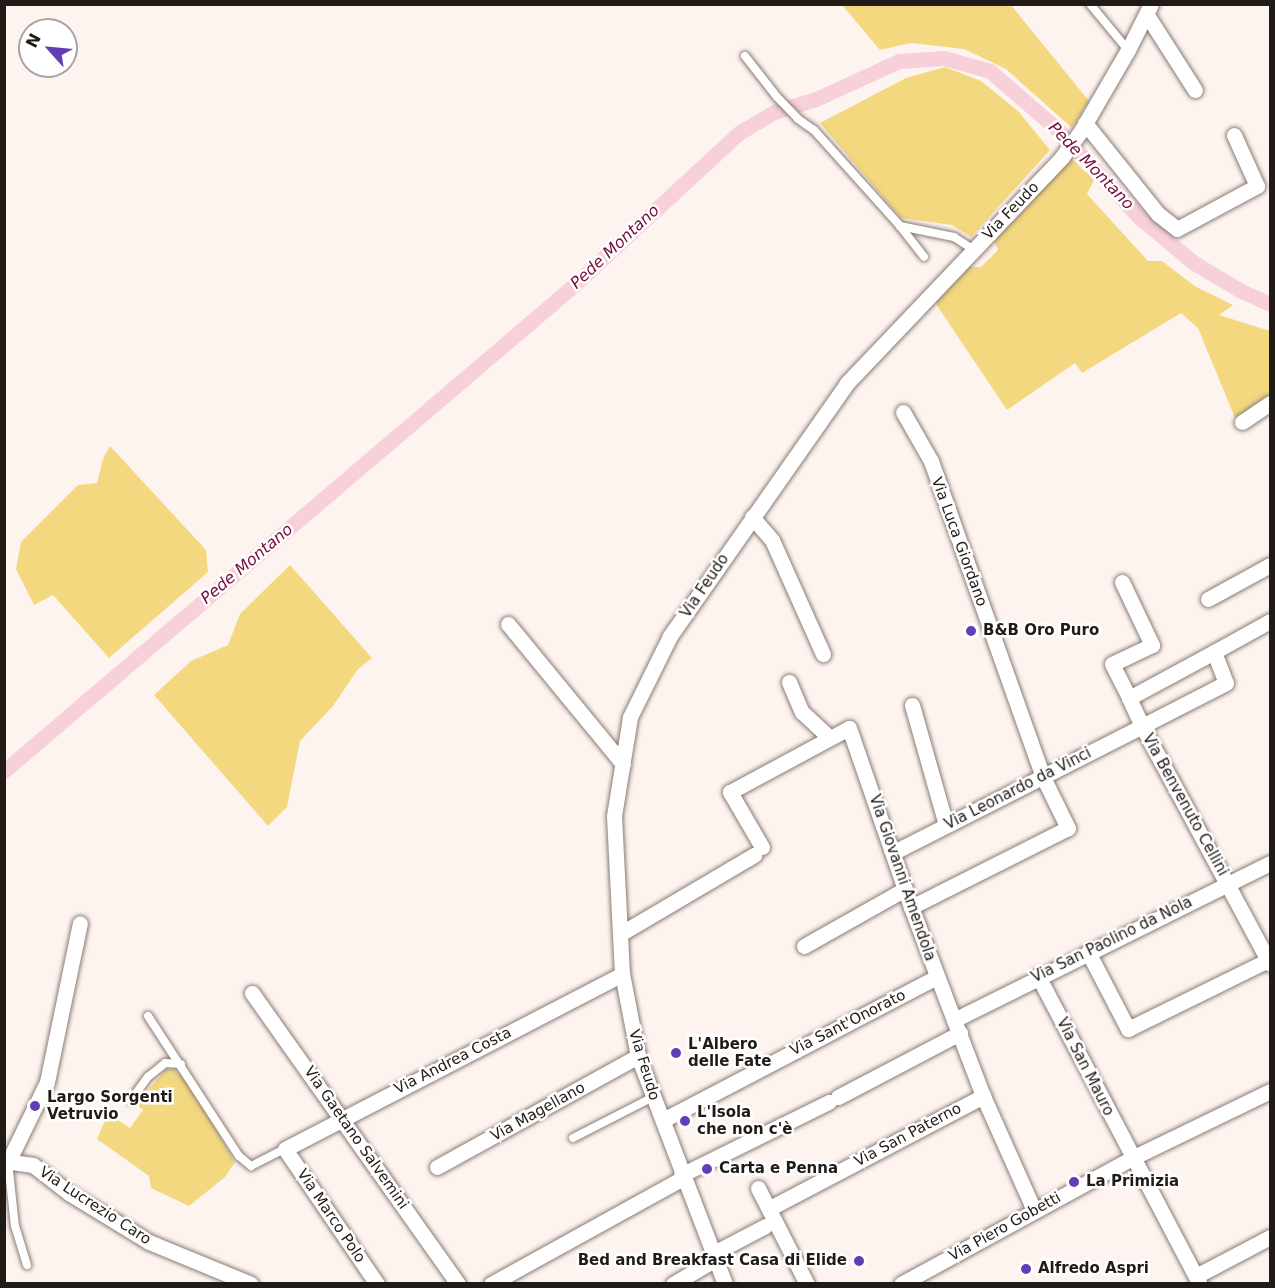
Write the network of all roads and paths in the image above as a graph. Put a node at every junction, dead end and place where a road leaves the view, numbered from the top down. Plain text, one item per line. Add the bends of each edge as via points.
1 (1090, 4) edge
2 (1149, 10) edge
3 (1128, 50) junction
4 (745, 56) dead end
5 (1195, 90) dead end
6 (1083, 126) junction
7 (1234, 135) dead end
8 (900, 226) junction
9 (974, 250) junction
10 (924, 257) dead end
11 (1270, 403) edge
12 (903, 412) dead end
13 (1242, 422) dead end
14 (752, 517) junction
15 (1270, 565) edge
16 (1122, 582) dead end
17 (1208, 599) dead end
18 (1270, 621) edge
19 (507, 624) dead end
20 (1214, 652) junction
21 (823, 654) dead end
22 (789, 682) dead end
23 (1128, 698) junction
24 (912, 705) dead end
25 (1142, 726) junction
26 (829, 737) junction
27 (622, 764) junction
28 (1043, 777) junction
29 (946, 825) junction
30 (894, 852) junction
31 (1270, 863) edge
32 (1227, 883) junction
33 (905, 889) junction
34 (910, 907) junction
35 (80, 923) dead end
36 (620, 934) junction
37 (804, 946) dead end
38 (1088, 952) junction
39 (1269, 962) edge
40 (622, 974) junction
41 (1038, 976) junction
42 (937, 977) junction
43 (252, 993) dead end
44 (148, 1016) dead end
45 (957, 1027) junction
46 (638, 1056) junction
47 (181, 1064) junction
48 (1270, 1091) edge
49 (983, 1096) junction
50 (653, 1097) junction
51 (131, 1100) dead end
52 (342, 1118) junction
53 (663, 1120) junction
54 (573, 1138) dead end
55 (285, 1149) junction
56 (1132, 1158) junction
57 (6, 1161) edge
58 (437, 1167) dead end
59 (682, 1176) junction
60 (758, 1188) dead end
61 (770, 1208) junction
62 (1034, 1210) junction
63 (765, 1226) dead end
64 (1270, 1237) edge
65 (713, 1257) junction
66 (27, 1265) dead end
67 (1198, 1280) edge
68 (251, 1284) edge
69 (377, 1284) edge
70 (458, 1284) edge
71 (491, 1284) edge
72 (673, 1284) edge
73 (725, 1284) edge
74 (807, 1284) edge
75 (901, 1284) edge

1 - 3 lane
2 - 3 street, Via Feudo
2 - 5 street
3 - 6 street, Via Feudo
4 - 8 lane via 777,97 814,129
6 - 7 street via 1158,214 1177,229 1257,186
6 - 9 street, Via Feudo via 1062,157
8 - 9 lane via 954,237
8 - 10 lane
9 - 14 street, Via Feudo via 847,383
11 - 13 street
12 - 28 street, Via Luca Giordano via 931,461
14 - 21 street via 772,540
14 - 27 street, Via Feudo via 670,636 630,717
15 - 17 street
16 - 23 street, Via Benvenuto Cellini via 1152,645 1112,664
18 - 20 street
19 - 27 street
20 - 23 street
20 - 25 street, Via Leonardo da Vinci via 1226,682
22 - 26 street via 802,712
23 - 25 street, Via Benvenuto Cellini
24 - 29 street
25 - 28 street, Via Leonardo da Vinci
25 - 32 street, Via Benvenuto Cellini
26 - 30 street, Via Giovanni Amendola via 849,728
26 - 36 street, Via Giovanni Amendola via 730,792 758,851
27 - 36 street, Via Feudo via 614,816
28 - 29 street, Via Leonardo da Vinci
28 - 34 street, Via Luca Giordano via 1068,828
29 - 30 street, Via Leonardo da Vinci
30 - 33 street, Via Giovanni Amendola
31 - 32 street, Via San Paolino da Nola
32 - 38 street, Via San Paolino da Nola
32 - 39 street, Via Benvenuto Cellini
33 - 34 street, Via Giovanni Amendola
33 - 37 street
34 - 42 street, Via Giovanni Amendola
35 - 57 street via 47,1082
36 - 40 street, Via Feudo
38 - 39 street via 1128,1029
38 - 41 street, Via San Paolino da Nola
40 - 46 street, Via Feudo
40 - 52 street, Via Andrea Costa
41 - 45 street, Via San Paolino da Nola
41 - 56 street, Via San Mauro
42 - 45 street, Via Giovanni Amendola
42 - 53 street, Via Sant'Onorato
43 - 52 street, Via Gaetano Salvemini
44 - 47 lane
45 - 49 street, Via Giovanni Amendola
45 - 59 street, Via San Paolino da Nola via 833,1099
46 - 50 street, Via Feudo
46 - 58 street, Via Magellano
47 - 51 lane via 165,1063 148,1077
47 - 55 lane via 239,1156 251,1166
48 - 56 street, Via Piero Gobetti
49 - 61 street, Via San Paterno
49 - 62 street, Via Giovanni Amendola
50 - 53 street, Via Feudo
50 - 54 lane
52 - 55 street, Via Andrea Costa
52 - 70 street, Via Gaetano Salvemini
53 - 59 street, Via Feudo
55 - 69 street, Via Marco Polo
56 - 62 street, Via Piero Gobetti
56 - 67 street, Via San Mauro
57 - 66 lane via 15,1226
57 - 68 street, Via Lucrezio Caro via 33,1165 69,1193 149,1242
59 - 65 street, Via Feudo
59 - 71 street, Via San Paolino da Nola
60 - 61 street
61 - 74 street
62 - 75 street, Via Piero Gobetti
63 - 65 street
64 - 67 street
65 - 72 street
65 - 73 street, Via Feudo

